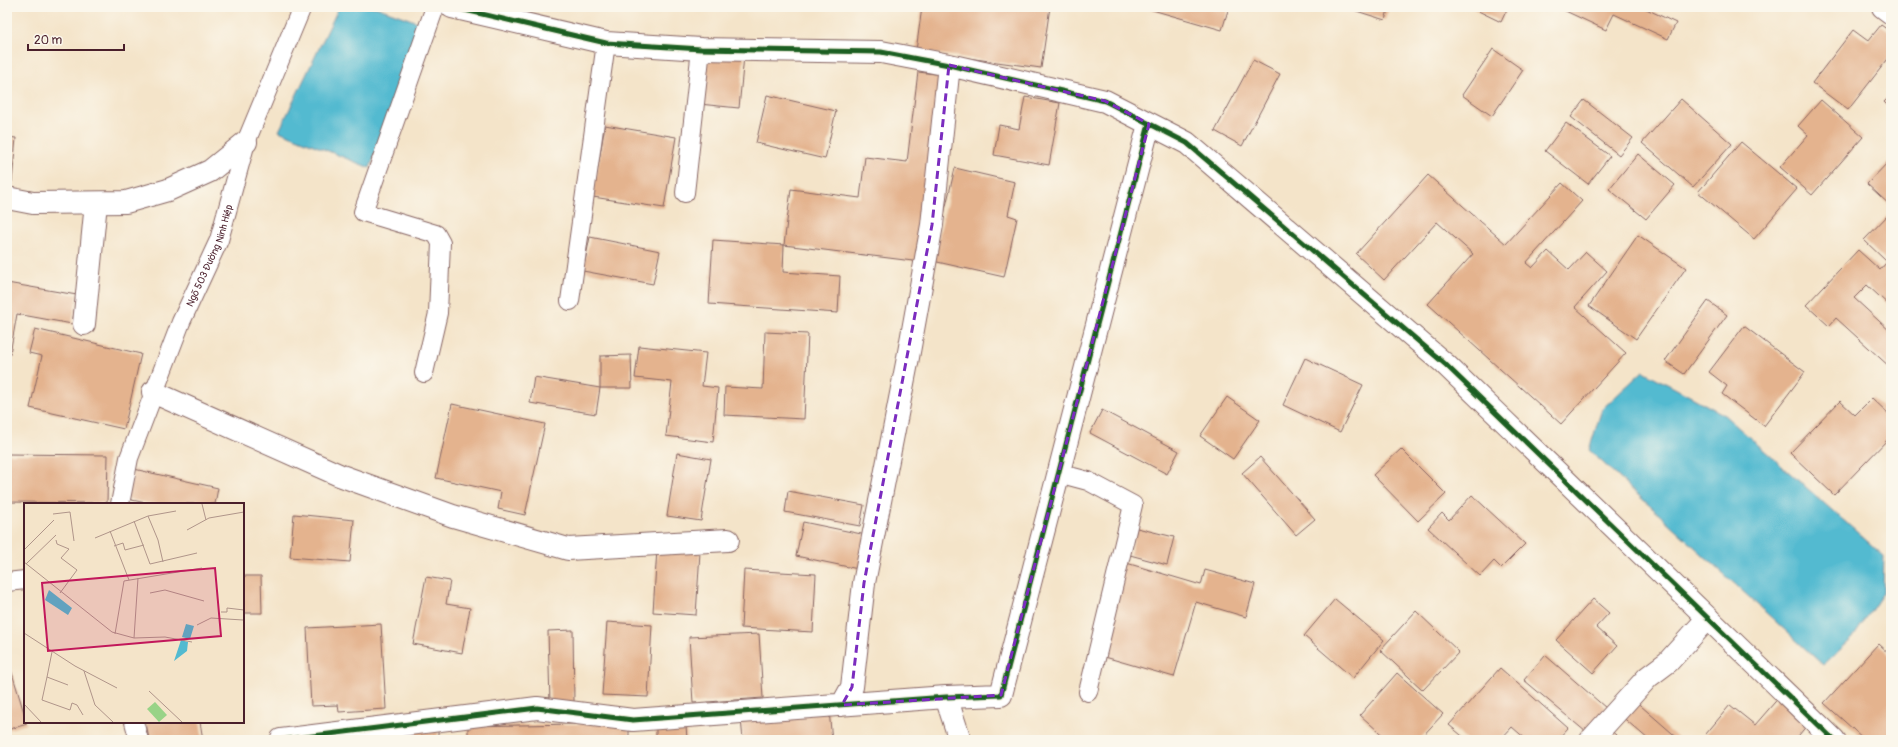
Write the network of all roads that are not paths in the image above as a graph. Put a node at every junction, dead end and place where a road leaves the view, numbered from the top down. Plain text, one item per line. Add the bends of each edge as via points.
1 (302, 7) edge
2 (436, 7) edge
3 (452, 7) edge
4 (1883, 7) edge
5 (1891, 13) edge
6 (606, 43) junction
7 (701, 49) junction
8 (950, 66) junction
9 (1149, 124) junction
10 (246, 142) junction
11 (685, 193) dead end
12 (7, 198) edge
13 (96, 203) junction
14 (570, 301) dead end
15 (84, 324) dead end
16 (424, 372) dead end
17 (153, 392) junction
18 (1058, 473) junction
19 (120, 503) edge
20 (728, 540) dead end
21 (24, 580) edge
22 (7, 582) edge
23 (1708, 618) junction
24 (1088, 692) dead end
25 (946, 697) junction
26 (842, 706) junction
27 (134, 723) edge
28 (138, 740) edge
29 (281, 740) edge
30 (960, 740) edge
31 (1591, 740) edge
32 (1834, 740) edge

1 - 10 lane, Ngõ 503 Đường Ninh Hiệp
2 - 16 lane via 363,212 436,234 441,243 438,313
3 - 6 street
4 - 5 street
6 - 7 street
6 - 14 lane
7 - 8 street via 880,52
7 - 11 lane
8 - 9 street via 1105,102
8 - 26 street via 932,225 864,583 852,687
9 - 18 street
9 - 23 street via 1187,143 1445,364
10 - 13 street via 210,171 168,190 126,202
10 - 17 lane, Ngõ 503 Đường Ninh Hiệp via 219,240 181,322
12 - 13 street via 33,203
13 - 15 street
17 - 19 lane, Ngõ 503 Đường Ninh Hiệp via 129,458
17 - 20 street via 339,475 453,516 568,549
18 - 24 lane via 1088,481 1132,506
18 - 25 street via 1001,695
21 - 22 lane
23 - 31 street via 1668,662 1648,677
23 - 32 street
25 - 26 street
25 - 30 street
26 - 29 street via 633,720 537,708
27 - 28 lane

